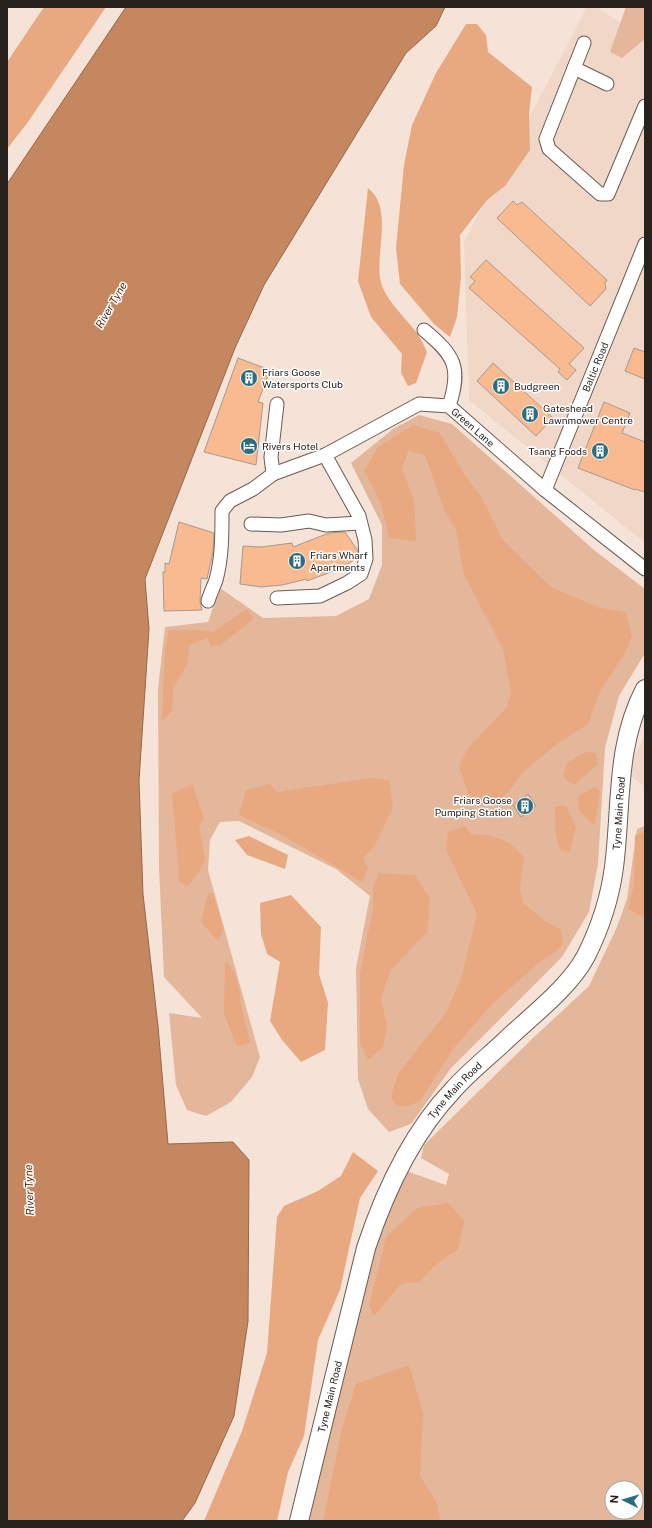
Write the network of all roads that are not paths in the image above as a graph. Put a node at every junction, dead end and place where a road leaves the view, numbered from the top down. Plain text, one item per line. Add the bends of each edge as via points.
1 (584, 43) dead end
2 (574, 68) junction
3 (607, 84) dead end
4 (645, 106) edge
5 (645, 244) edge
6 (424, 330) dead end
7 (277, 404) dead end
8 (448, 406) junction
9 (325, 455) junction
10 (273, 474) junction
11 (545, 490) junction
12 (360, 523) junction
13 (251, 524) dead end
14 (645, 569) edge
15 (277, 598) dead end
16 (208, 601) dead end
17 (645, 689) edge
18 (299, 1521) edge

1 - 2 street
2 - 3 street
2 - 4 street via 546,139 547,144 549,149 600,194 608,194
5 - 11 street, Baltic Road
6 - 8 street via 450,355 455,387
7 - 10 street via 271,457
8 - 9 street, Green Lane via 419,404
8 - 11 street, Green Lane
9 - 10 street, Green Lane
9 - 12 street via 359,516
10 - 16 street, Green Lane via 253,489 230,501 222,511 219,562
11 - 14 street, Green Lane
12 - 13 street
12 - 15 street via 365,540 366,559 361,574 320,596
17 - 18 street, Tyne Main Road via 627,733 614,867 598,931 585,959 562,988 452,1090 414,1140 403,1160 380,1207 366,1248

